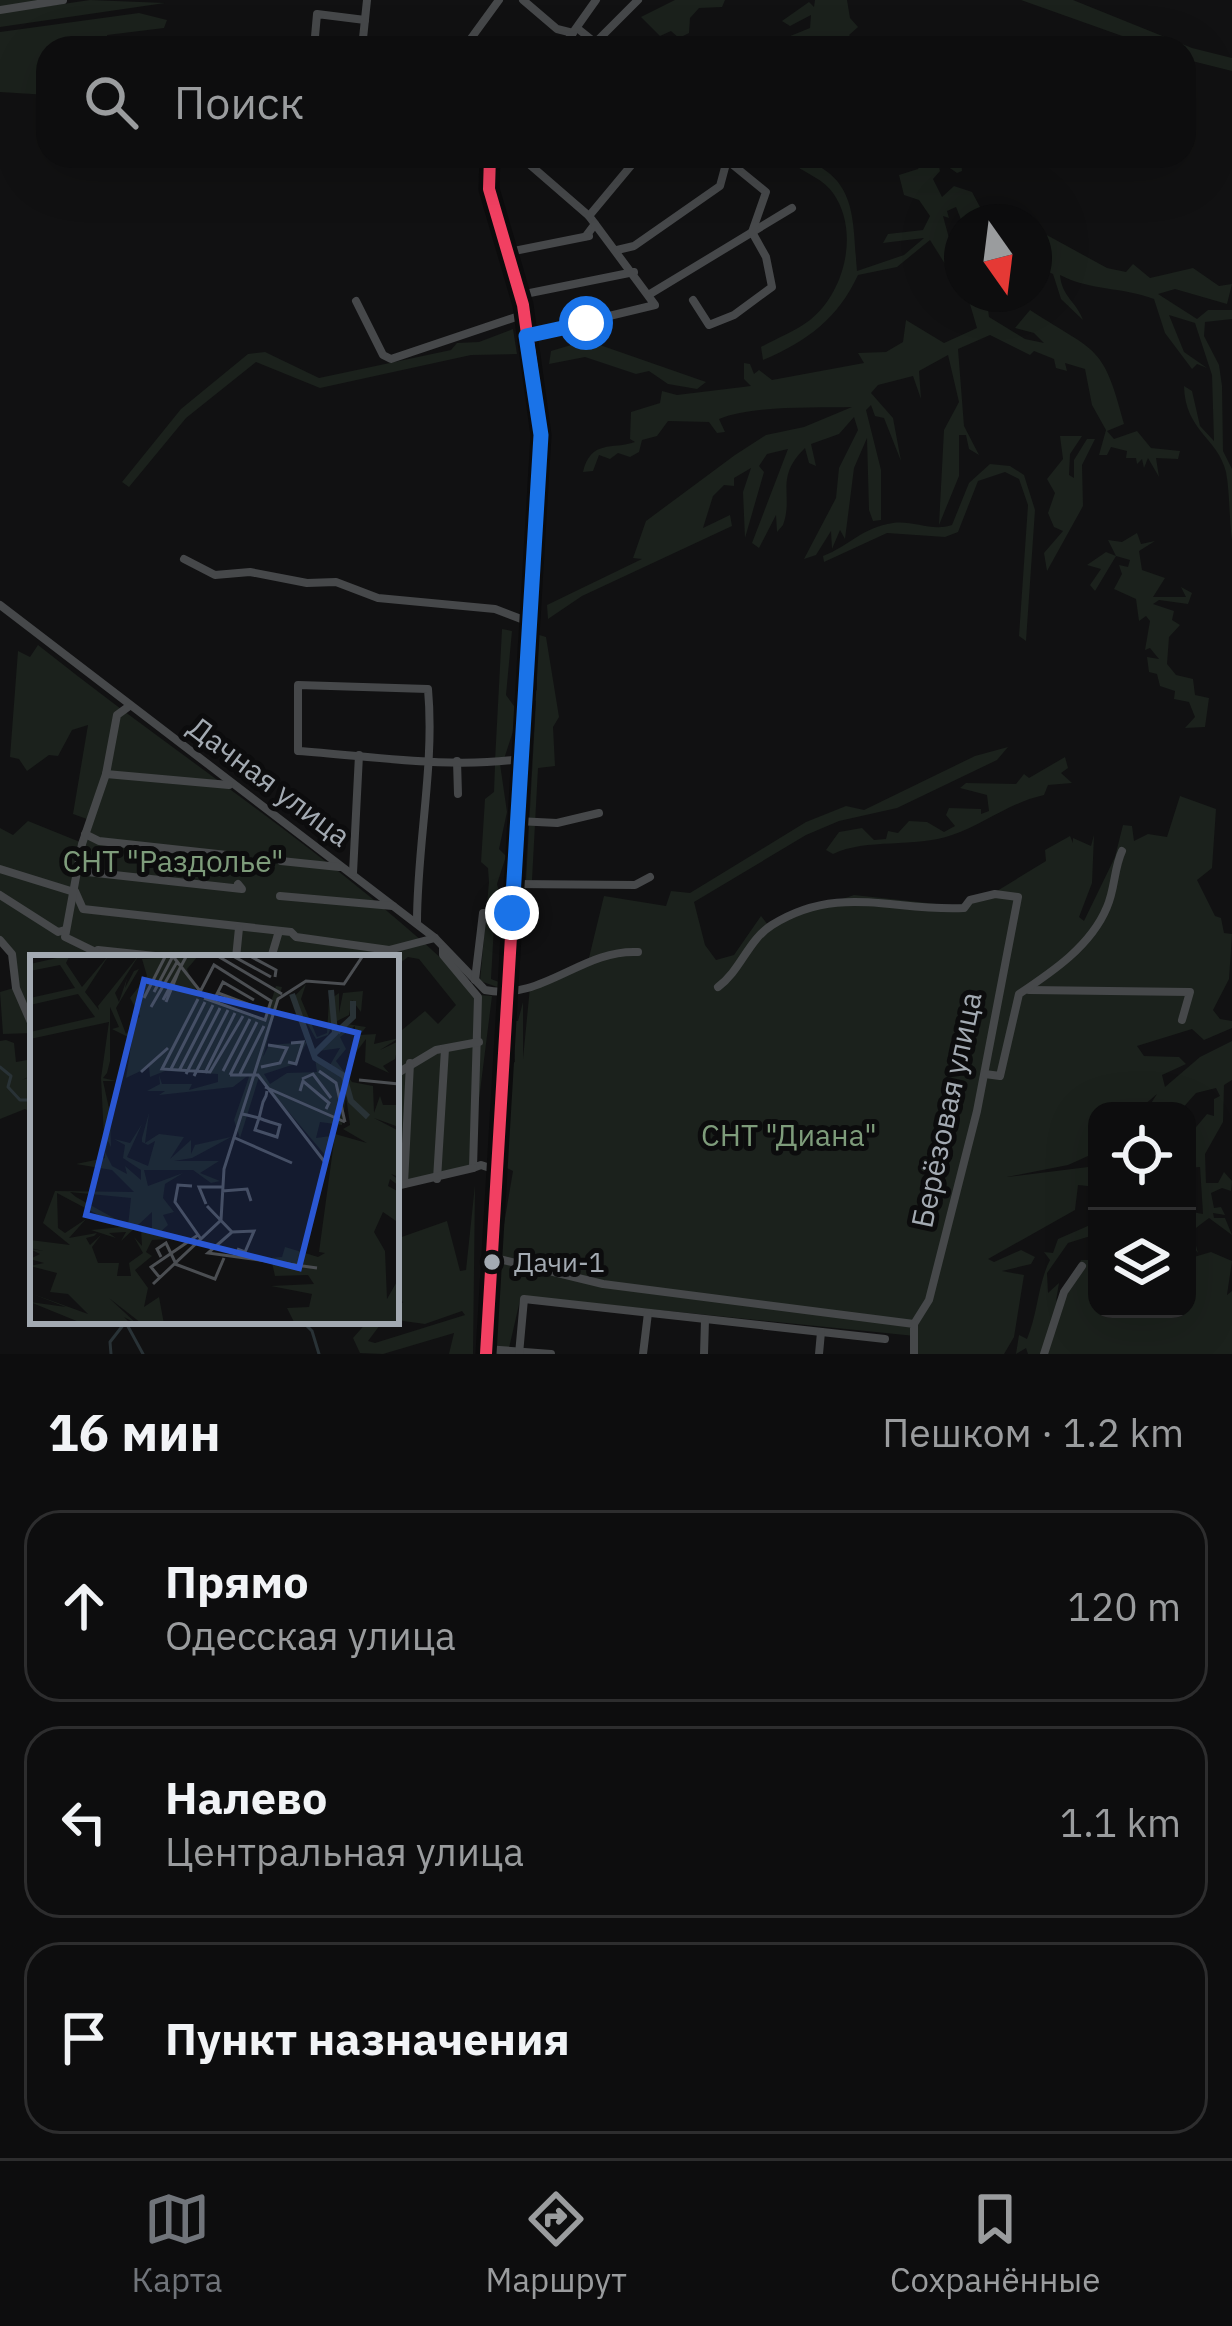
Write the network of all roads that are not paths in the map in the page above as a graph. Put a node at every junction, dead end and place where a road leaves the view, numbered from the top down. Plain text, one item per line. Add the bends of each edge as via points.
1 (63, 0) edge
2 (367, 0) edge
3 (499, 0) edge
4 (523, 0) edge
5 (596, 0) edge
6 (638, 0) edge
7 (0, 10) edge
8 (365, 20) junction
9 (575, 30) junction
10 (315, 36) edge
11 (363, 36) edge
12 (473, 36) edge
13 (571, 36) edge
14 (585, 36) edge
15 (607, 36) edge
16 (487, 168) edge
17 (533, 168) edge
18 (634, 168) edge
19 (723, 168) edge
20 (736, 168) edge
21 (792, 208) dead end
22 (594, 224) junction
23 (752, 232) junction
24 (616, 249) junction
25 (508, 253) junction
26 (634, 272) junction
27 (650, 294) junction
28 (520, 295) junction
29 (693, 300) dead end
30 (356, 302) dead end
31 (522, 315) junction
32 (526, 336) junction
33 (184, 559) dead end
34 (0, 605) edge
35 (529, 622) junction
36 (129, 706) junction
37 (359, 755) junction
38 (424, 759) junction
39 (521, 759) junction
40 (457, 761) junction
41 (106, 774) junction
42 (229, 784) junction
43 (458, 794) dead end
44 (598, 812) dead end
45 (517, 821) junction
46 (85, 834) junction
47 (1122, 851) dead end
48 (236, 856) dead end
49 (281, 861) dead end
50 (341, 867) junction
51 (0, 868) edge
52 (78, 871) junction
53 (352, 874) junction
54 (650, 878) dead end
55 (238, 884) dead end
56 (514, 884) junction
57 (75, 891) junction
58 (0, 895) edge
59 (280, 896) dead end
60 (394, 907) junction
61 (512, 913) junction
62 (417, 924) junction
63 (238, 928) junction
64 (67, 930) junction
65 (279, 931) junction
66 (435, 938) junction
67 (0, 940) edge
68 (443, 946) junction
69 (91, 950) junction
70 (389, 950) junction
71 (638, 952) dead end
72 (102, 955) edge
73 (143, 955) edge
74 (236, 955) edge
75 (272, 955) edge
76 (380, 955) edge
77 (475, 980) junction
78 (718, 987) dead end
79 (1026, 989) junction
80 (507, 995) junction
81 (30, 1020) edge
82 (1182, 1020) dead end
83 (479, 1042) junction
84 (445, 1049) junction
85 (410, 1063) junction
86 (399, 1071) edge
87 (985, 1074) junction
88 (473, 1168) junction
89 (496, 1170) junction
90 (436, 1179) junction
91 (400, 1185) edge
92 (491, 1256) junction
93 (1082, 1266) dead end
94 (648, 1312) junction
95 (705, 1319) junction
96 (914, 1324) junction
97 (821, 1331) junction
98 (885, 1339) dead end
99 (486, 1351) edge
100 (519, 1352) edge
101 (551, 1354) edge
102 (644, 1354) edge
103 (704, 1354) edge
104 (819, 1354) edge
105 (914, 1354) edge
106 (1044, 1354) edge

1 - 7 street
2 - 8 street
3 - 12 street
4 - 9 street via 557,28
5 - 9 street
6 - 15 street
8 - 10 street via 317,14
8 - 11 street
9 - 13 street
9 - 14 street
16 - 25 street
17 - 22 street
18 - 22 street
19 - 24 street via 720,186 634,246
20 - 23 street via 766,192
21 - 23 street
22 - 24 street
22 - 25 street via 586,236
23 - 27 street
23 - 29 street via 766,257 772,287 765,296 709,325
24 - 26 street
25 - 28 street
26 - 27 street
26 - 28 street
27 - 32 street via 656,305
28 - 31 street
30 - 31 street via 391,359
31 - 32 street
32 - 35 street via 541,435
33 - 35 street via 214,575 336,582 377,598 496,609
34 - 36 street, Дачная улица
35 - 39 street
36 - 41 street via 117,715
36 - 42 street, Дачная улица
37 - 38 street
37 - 38 street via 298,751 300,682 424,688
37 - 53 street
38 - 40 street
38 - 62 street
39 - 40 street
39 - 45 street
40 - 43 street
41 - 42 street
41 - 46 street
42 - 50 street, Дачная улица
44 - 45 street via 557,823
45 - 56 street
46 - 48 street
46 - 52 street
47 - 79 street via 1095,928
49 - 50 street
50 - 53 street, Дачная улица
51 - 57 street
52 - 55 street via 242,889
52 - 57 street
53 - 60 street, Дачная улица
54 - 56 street via 635,885
56 - 61 street
57 - 63 street via 82,909
57 - 64 street
58 - 64 street
59 - 60 street
60 - 62 street, Дачная улица
61 - 77 street via 483,913
61 - 80 street
62 - 66 street, Дачная улица
63 - 65 street
63 - 74 street
64 - 69 street via 65,937
65 - 70 street
65 - 75 street
66 - 68 street, Дачная улица
66 - 70 street
67 - 81 street via 12,954
68 - 77 street, Дачная улица
68 - 83 street via 478,997
69 - 72 street
69 - 73 street
70 - 76 street
71 - 80 street via 613,952
77 - 80 street, Дачная улица
78 - 87 street, Берёзовая улица via 771,925 804,911 855,898 938,910 1012,895 1019,901
79 - 82 street via 1190,992
79 - 87 street via 1000,1076
80 - 89 street
83 - 84 street
83 - 88 street
84 - 85 street
84 - 90 street
85 - 86 street
85 - 91 street
87 - 96 street, Берёзовая улица via 929,1300
88 - 89 street
88 - 90 street
89 - 92 street
90 - 91 street
92 - 96 street via 603,1284
92 - 99 street
93 - 106 street via 1064,1292
94 - 95 street
94 - 100 street via 524,1299
94 - 102 street
95 - 97 street
95 - 103 street
96 - 105 street
97 - 98 street
97 - 104 street
99 - 100 street
100 - 101 street

